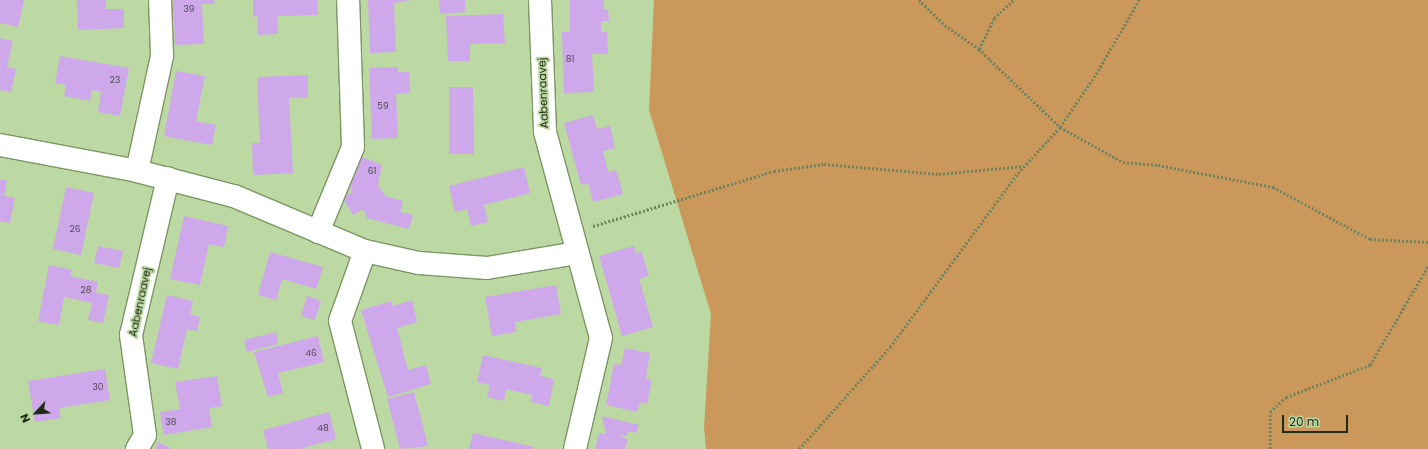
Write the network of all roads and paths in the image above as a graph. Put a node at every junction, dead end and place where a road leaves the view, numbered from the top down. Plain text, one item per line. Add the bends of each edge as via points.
1 (160, 0) edge
2 (348, 0) edge
3 (540, 0) edge
4 (919, 0) edge
5 (1013, 0) edge
6 (1139, 0) edge
7 (979, 49) junction
8 (1060, 127) junction
9 (0, 145) edge
10 (1025, 166) junction
11 (137, 171) junction
12 (168, 178) junction
13 (318, 232) junction
14 (576, 242) junction
15 (1428, 242) edge
16 (365, 251) junction
17 (1428, 266) edge
18 (137, 449) edge
19 (373, 449) edge
20 (575, 449) edge
21 (799, 449) edge
22 (1270, 449) edge

1 - 11 street via 162,56
2 - 13 street via 353,147
3 - 14 street, Aabenraavej via 544,132
4 - 7 path via 945,25
5 - 7 path via 994,18
6 - 8 path via 1096,74
7 - 8 path
8 - 10 path
8 - 15 path via 1123,162 1158,165 1273,187 1370,239
9 - 11 street
10 - 14 path via 939,174 824,164 774,171
10 - 21 path via 890,347
11 - 12 street
12 - 13 street via 234,196
12 - 18 street, Aabenraavej via 131,336 145,435
13 - 16 street
14 - 16 street via 486,268 419,263
14 - 20 street, Aabenraavej via 601,338
16 - 19 street via 340,321
17 - 22 path via 1370,365 1286,397 1270,412

